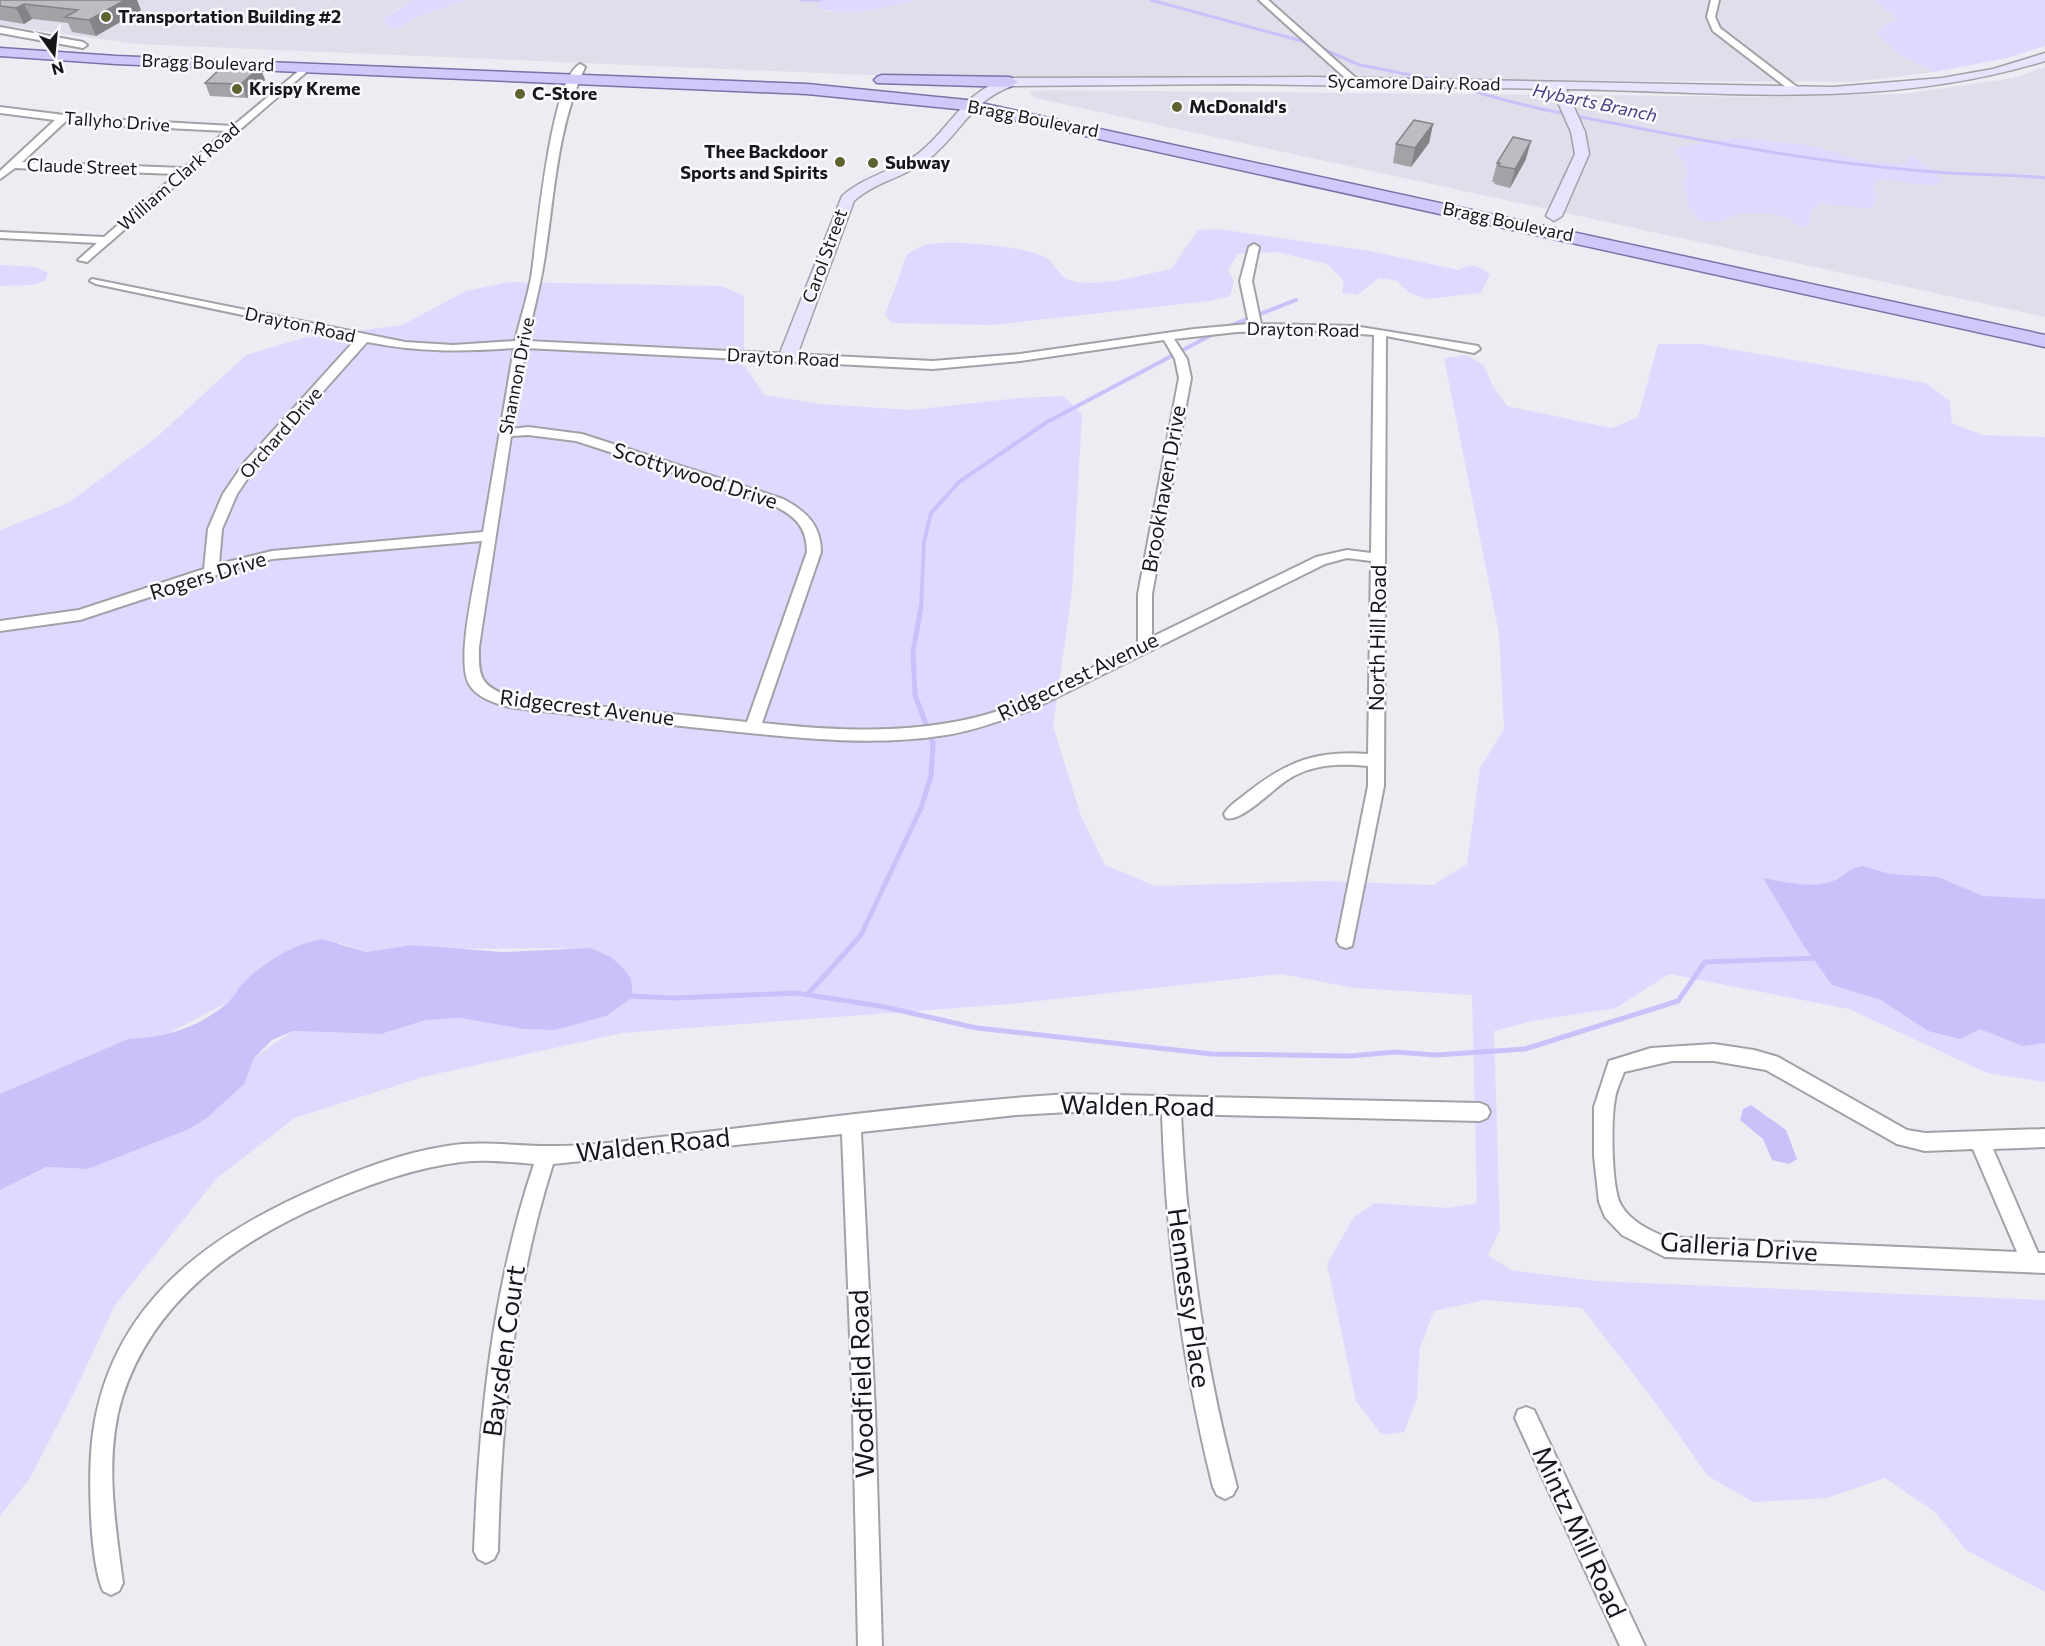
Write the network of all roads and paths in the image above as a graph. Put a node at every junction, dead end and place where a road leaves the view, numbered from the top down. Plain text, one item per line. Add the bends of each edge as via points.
1 (1263, 0) edge
2 (1715, 0) edge
3 (0, 30) edge
4 (0, 40) edge
5 (83, 45) junction
6 (0, 52) edge
7 (2045, 57) edge
8 (307, 67) junction
9 (577, 73) junction
10 (855, 80) junction
11 (1010, 81) junction
12 (1355, 82) junction
13 (1557, 85) junction
14 (747, 87) junction
15 (1794, 89) junction
16 (981, 94) junction
17 (967, 105) junction
18 (0, 110) edge
19 (64, 118) junction
20 (234, 129) junction
21 (14, 165) junction
22 (186, 171) junction
23 (0, 176) edge
24 (1299, 176) junction
25 (1554, 216) junction
26 (0, 235) edge
27 (107, 240) junction
28 (1254, 247) dead end
29 (1674, 258) junction
30 (83, 260) dead end
31 (96, 282) dead end
32 (1859, 284) junction
33 (2045, 325) edge
34 (1256, 328) junction
35 (1380, 332) junction
36 (364, 338) junction
37 (1168, 338) junction
38 (2045, 341) edge
39 (521, 344) junction
40 (1474, 349) dead end
41 (787, 358) junction
42 (506, 433) junction
43 (490, 536) junction
44 (1379, 558) junction
45 (211, 573) junction
46 (0, 626) edge
47 (1145, 644) junction
48 (478, 688) joint
49 (753, 728) junction
50 (1377, 761) junction
51 (1232, 814) dead end
52 (1346, 941) dead end
53 (1171, 1106) junction
54 (1480, 1112) dead end
55 (851, 1123) junction
56 (2045, 1138) edge
57 (1979, 1140) junction
58 (546, 1156) junction
59 (2038, 1262) edge
60 (1526, 1418) dead end
61 (1225, 1487) dead end
62 (486, 1551) dead end
63 (111, 1583) dead end
64 (870, 1646) edge
65 (1632, 1646) edge

1 - 12 street
2 - 15 street via 1711,17 1721,34
3 - 5 street
4 - 5 main road, Bragg Boulevard
5 - 9 main road, Bragg Boulevard
6 - 8 main road, Bragg Boulevard
7 - 15 main road, Sycamore Dairy Road via 2010,69 1932,83
8 - 9 main road, Bragg Boulevard
8 - 20 street, William Clark Road
9 - 10 main road, Bragg Boulevard
9 - 14 main road, Bragg Boulevard
9 - 39 street, Shannon Drive via 559,129 536,280
10 - 11 main road
10 - 16 main road, Bragg Boulevard
11 - 12 main road, Sycamore Dairy Road
11 - 16 main road, Sycamore Dairy Road
12 - 13 main road, Sycamore Dairy Road
13 - 15 main road, Sycamore Dairy Road
13 - 25 main road via 1576,125 1582,154
14 - 16 main road via 860,87
14 - 17 main road, Bragg Boulevard via 897,96
16 - 17 main road, Sycamore Dairy Road
16 - 25 main road, Bragg Boulevard
17 - 24 main road, Bragg Boulevard
17 - 41 main road, Carol Street via 923,156 847,199
18 - 19 street, Tallyho Drive
19 - 20 street, Tallyho Drive
19 - 21 street via 39,136
20 - 22 street, William Clark Road
21 - 22 street, Claude Street
21 - 23 street
22 - 27 street, William Clark Road
24 - 25 main road via 1324,176 1529,219
24 - 29 main road, Bragg Boulevard
25 - 32 main road, Bragg Boulevard
26 - 27 street
27 - 30 street
28 - 34 street via 1246,281
29 - 32 main road via 1685,254 1833,284
29 - 38 main road, Bragg Boulevard
31 - 36 street, Drayton Road
32 - 33 main road, Bragg Boulevard
34 - 35 street, Drayton Road
34 - 37 street, Drayton Road
35 - 40 street, Drayton Road
35 - 44 street, North Hill Road
36 - 39 street, Drayton Road via 436,349
36 - 45 street, Orchard Drive via 249,465 230,494 215,529
37 - 41 street, Drayton Road via 958,364
37 - 47 street, Brookhaven Drive via 1185,378 1146,594
39 - 41 street, Drayton Road
39 - 42 street, Shannon Drive
42 - 43 street, Shannon Drive
42 - 49 street, Scottywood Drive via 545,432 578,437 778,502 808,523 815,540 814,552
43 - 45 street, Rogers Drive via 272,555
43 - 48 street, Shannon Drive via 471,655 471,674
44 - 47 street, Ridgecrest Avenue via 1347,554 1321,560
44 - 50 street, North Hill Road
45 - 46 street, Rogers Drive via 80,615
47 - 49 street, Ridgecrest Avenue via 1018,709 948,730 860,736
48 - 49 street, Ridgecrest Avenue via 518,703
50 - 51 street via 1329,758 1298,765
50 - 52 street, North Hill Road via 1376,786
53 - 54 street, Walden Road
53 - 55 street, Walden Road via 1038,1105
53 - 61 street, Hennessy Place via 1182,1276 1199,1381
55 - 58 street, Walden Road
55 - 64 street, Woodfield Road
56 - 57 street, Galleria Drive
57 - 59 street
57 - 59 street, Galleria Drive via 1925,1142 1904,1138 1792,1074 1749,1055 1689,1053 1630,1060 1616,1067 1605,1097 1604,1164 1611,1208 1636,1235 1665,1247
58 - 62 street, Baysden Court via 530,1199 517,1257 500,1366 488,1468
58 - 63 street, Walden Road via 491,1151 462,1153 370,1175 256,1224 220,1248 179,1284 138,1338 121,1368 111,1400 101,1496
60 - 65 street, Mintz Mill Road

